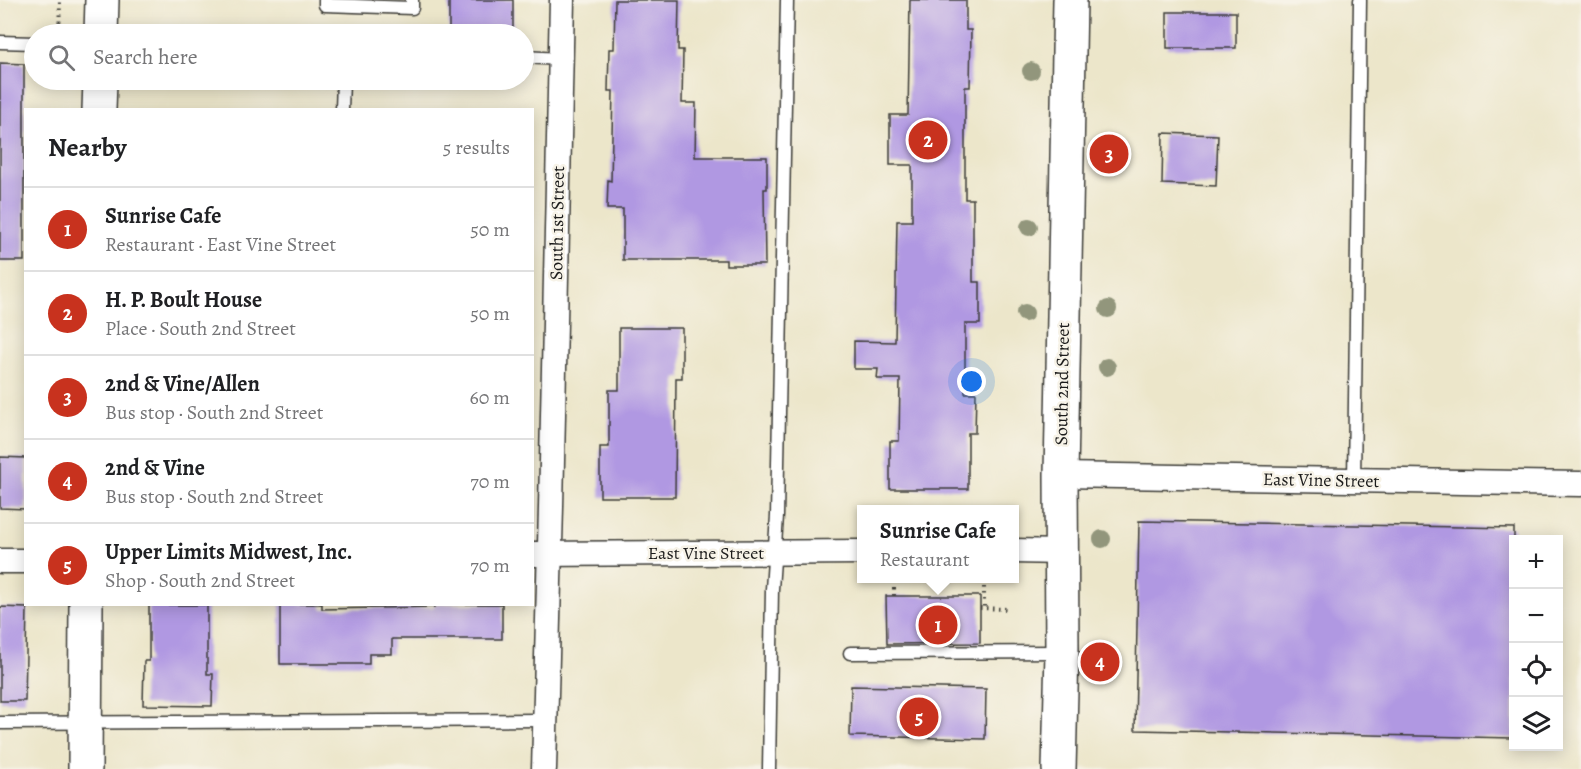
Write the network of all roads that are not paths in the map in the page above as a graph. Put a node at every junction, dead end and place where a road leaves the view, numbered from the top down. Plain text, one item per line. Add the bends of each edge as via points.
1 (102, 0) edge
2 (326, 0) edge
3 (412, 0) edge
4 (562, 0) edge
5 (787, 0) edge
6 (1070, 0) edge
7 (1360, 0) edge
8 (101, 24) edge
9 (0, 42) edge
10 (24, 43) edge
11 (534, 58) edge
12 (560, 59) junction
13 (100, 90) edge
14 (343, 90) edge
15 (99, 108) edge
16 (342, 108) edge
17 (1061, 475) junction
18 (1354, 481) junction
19 (1581, 484) edge
20 (1019, 551) edge
21 (775, 552) junction
22 (857, 552) edge
23 (1061, 552) junction
24 (541, 554) edge
25 (0, 561) edge
26 (24, 561) edge
27 (86, 606) edge
28 (1062, 652) junction
29 (850, 654) dead end
30 (545, 720) junction
31 (86, 722) junction
32 (0, 723) edge
33 (85, 769) edge
34 (544, 769) edge
35 (769, 769) edge
36 (1059, 769) edge

1 - 8 main road
2 - 3 lane via 326,5 412,8
4 - 12 street, South 1st Street
5 - 21 lane
6 - 17 main road, South 2nd Street
7 - 18 lane
9 - 10 lane
11 - 12 lane
12 - 24 street, South 1st Street
13 - 15 main road
14 - 16 lane
17 - 18 street, East Vine Street
17 - 23 main road, South 2nd Street
18 - 19 street, East Vine Street
20 - 23 street
21 - 22 street, East Vine Street
21 - 24 street, East Vine Street
21 - 35 lane
23 - 28 main road, South 2nd Street
24 - 30 street, South 1st Street
25 - 26 street
27 - 31 main road
28 - 29 lane
28 - 36 main road, South 2nd Street
30 - 31 lane
30 - 34 street, South 1st Street
31 - 32 lane
31 - 33 main road

